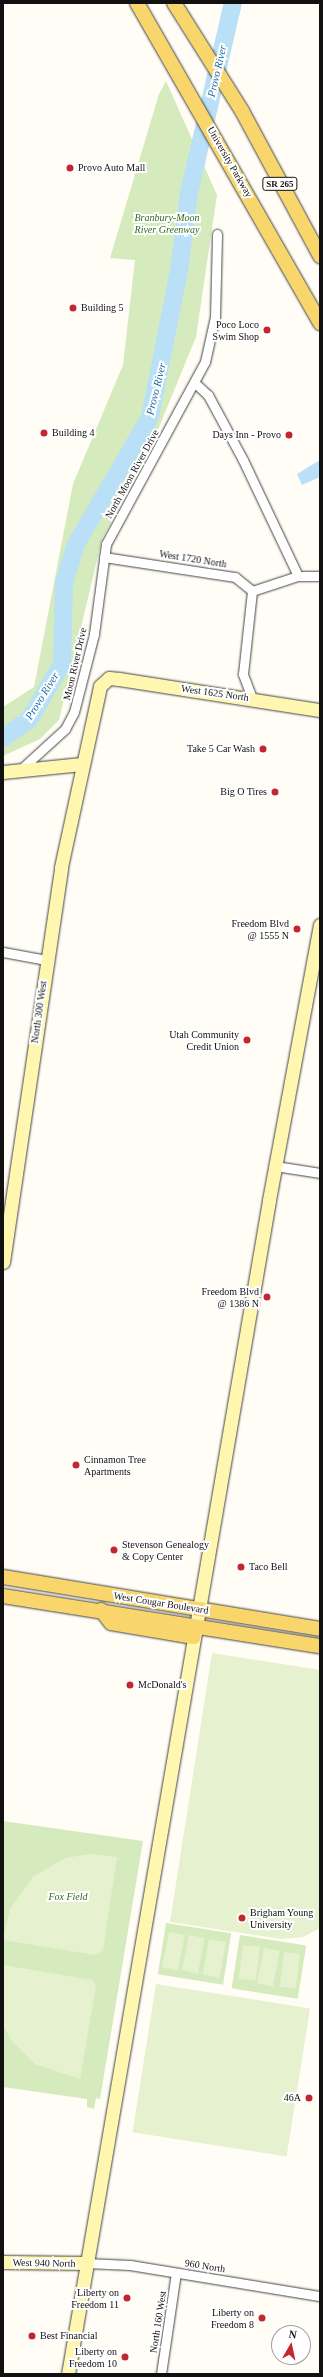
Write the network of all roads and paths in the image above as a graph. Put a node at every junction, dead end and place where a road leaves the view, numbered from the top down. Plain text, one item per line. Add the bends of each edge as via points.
1 (137, 3) edge
2 (174, 3) edge
3 (217, 234) dead end
4 (320, 256) edge
5 (320, 323) edge
6 (195, 383) junction
7 (104, 557) junction
8 (298, 576) junction
9 (320, 576) edge
10 (252, 591) junction
11 (96, 613) joint
12 (109, 678) joint
13 (252, 698) junction
14 (320, 710) edge
15 (82, 764) junction
16 (20, 770) junction
17 (3, 772) edge
18 (320, 925) edge
19 (3, 952) edge
20 (46, 960) junction
21 (275, 1166) junction
22 (320, 1173) edge
23 (3, 1262) edge
24 (3, 1577) edge
25 (3, 1596) edge
26 (199, 1609) junction
27 (320, 1629) edge
28 (195, 1631) junction
29 (320, 1646) edge
30 (3, 2262) edge
31 (86, 2263) junction
32 (176, 2273) junction
33 (320, 2296) edge
34 (68, 2374) edge
35 (161, 2374) edge

1 - 5 main road, University Parkway / SR 265
2 - 4 main road, SR 265 via 242,111
3 - 6 street, North Moon River Drive via 215,317 209,350
6 - 7 street, North Moon River Drive via 106,544
6 - 8 street via 208,395
7 - 10 street, West 1720 North via 235,577
7 - 11 street, North Moon River Drive
8 - 9 street
8 - 10 street
10 - 13 street via 243,674
11 - 16 street, Moon River Drive via 74,712 65,729
12 - 13 main road, West 1625 North
12 - 15 main road, North 300 West via 103,682 98,693
13 - 14 main road, West 1625 North
15 - 16 main road
15 - 20 main road, North 300 West
16 - 17 main road
18 - 21 main road
19 - 20 street
20 - 23 main road, North 300 West
21 - 22 street
21 - 26 main road
24 - 26 main road, West Cougar Boulevard
25 - 28 main road, West Cougar Boulevard via 101,1610
26 - 27 main road, West Cougar Boulevard
26 - 28 main road
28 - 29 main road, West Cougar Boulevard
28 - 31 main road
30 - 31 main road, West 940 North
31 - 32 street, 960 North
31 - 34 main road
32 - 33 street, 960 North
32 - 35 street, North 160 West

